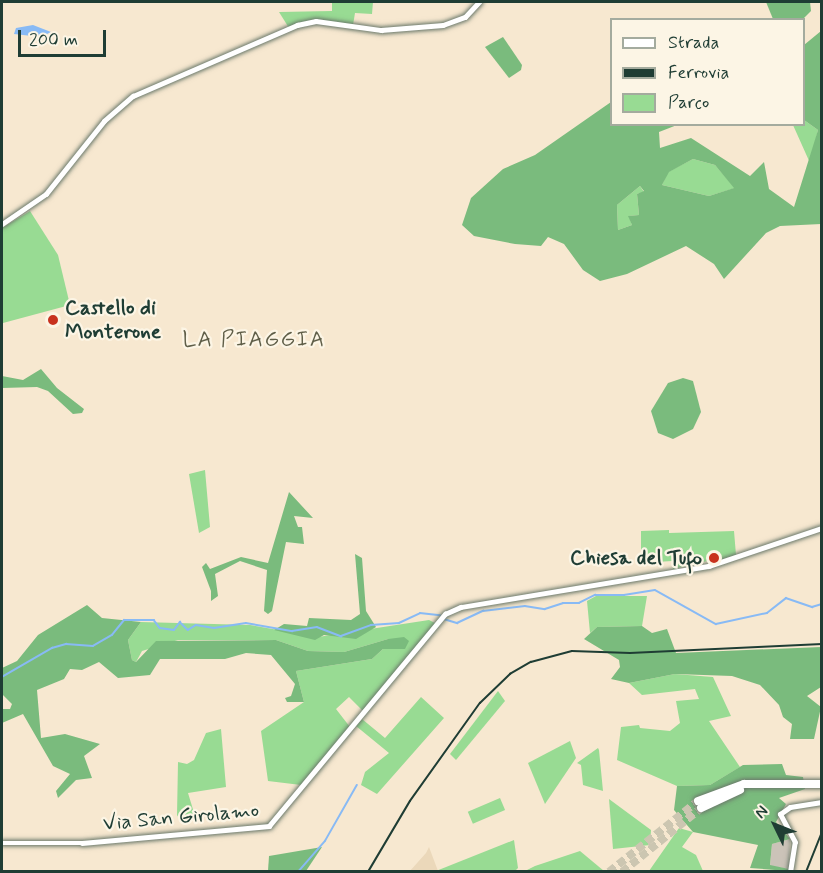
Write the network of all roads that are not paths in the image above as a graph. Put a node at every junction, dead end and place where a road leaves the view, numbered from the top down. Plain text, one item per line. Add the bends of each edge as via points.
1 (479, 2) edge
2 (2, 225) edge
3 (822, 528) edge
4 (822, 786) edge
5 (822, 802) edge
6 (700, 805) tunnel mouth
7 (2, 843) edge
8 (790, 872) edge

1 - 2 street via 465,17 443,25 381,30 316,21 297,25 133,96 114,110 46,194
3 - 7 street, Via San Girolamo via 709,566 461,607 445,614 269,825 82,843
4 - 6 highway via 748,788
5 - 8 main road via 797,805 780,814 795,842

